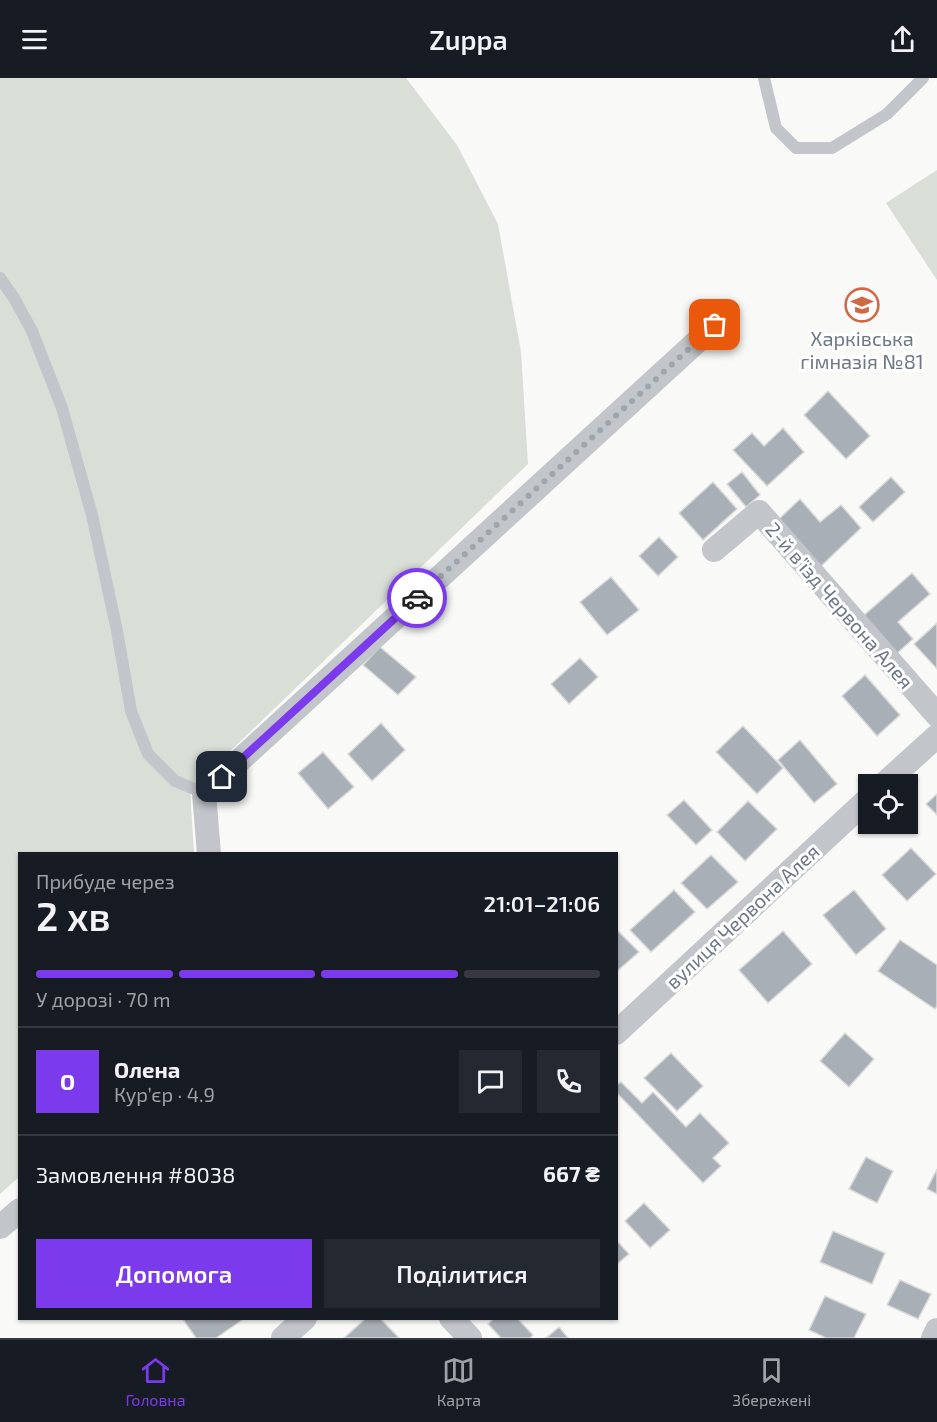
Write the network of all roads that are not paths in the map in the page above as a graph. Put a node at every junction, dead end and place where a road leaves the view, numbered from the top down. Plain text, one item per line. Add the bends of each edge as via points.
1 (764, 78) edge
2 (923, 78) edge
3 (0, 278) edge
4 (715, 325) dead end
5 (714, 549) dead end
6 (937, 715) edge
7 (937, 735) edge
8 (895, 774) edge
9 (204, 794) junction
10 (858, 808) edge
11 (209, 852) edge
12 (618, 1031) edge
13 (18, 1212) edge
14 (0, 1227) edge
15 (303, 1320) edge
16 (453, 1320) edge
17 (937, 1330) edge
18 (283, 1338) edge
19 (470, 1338) edge
20 (933, 1338) edge

1 - 2 lane via 776,128 796,148 832,148 887,114
3 - 9 lane via 32,331 62,408 92,515 131,711 144,744 148,754 175,782
4 - 9 street
5 - 6 street, 2-й в’їзд Червона Алея via 759,512
7 - 8 street
9 - 11 street
10 - 12 street, вулиця Червона Алея
13 - 14 street
15 - 18 street
16 - 19 street
17 - 20 street

